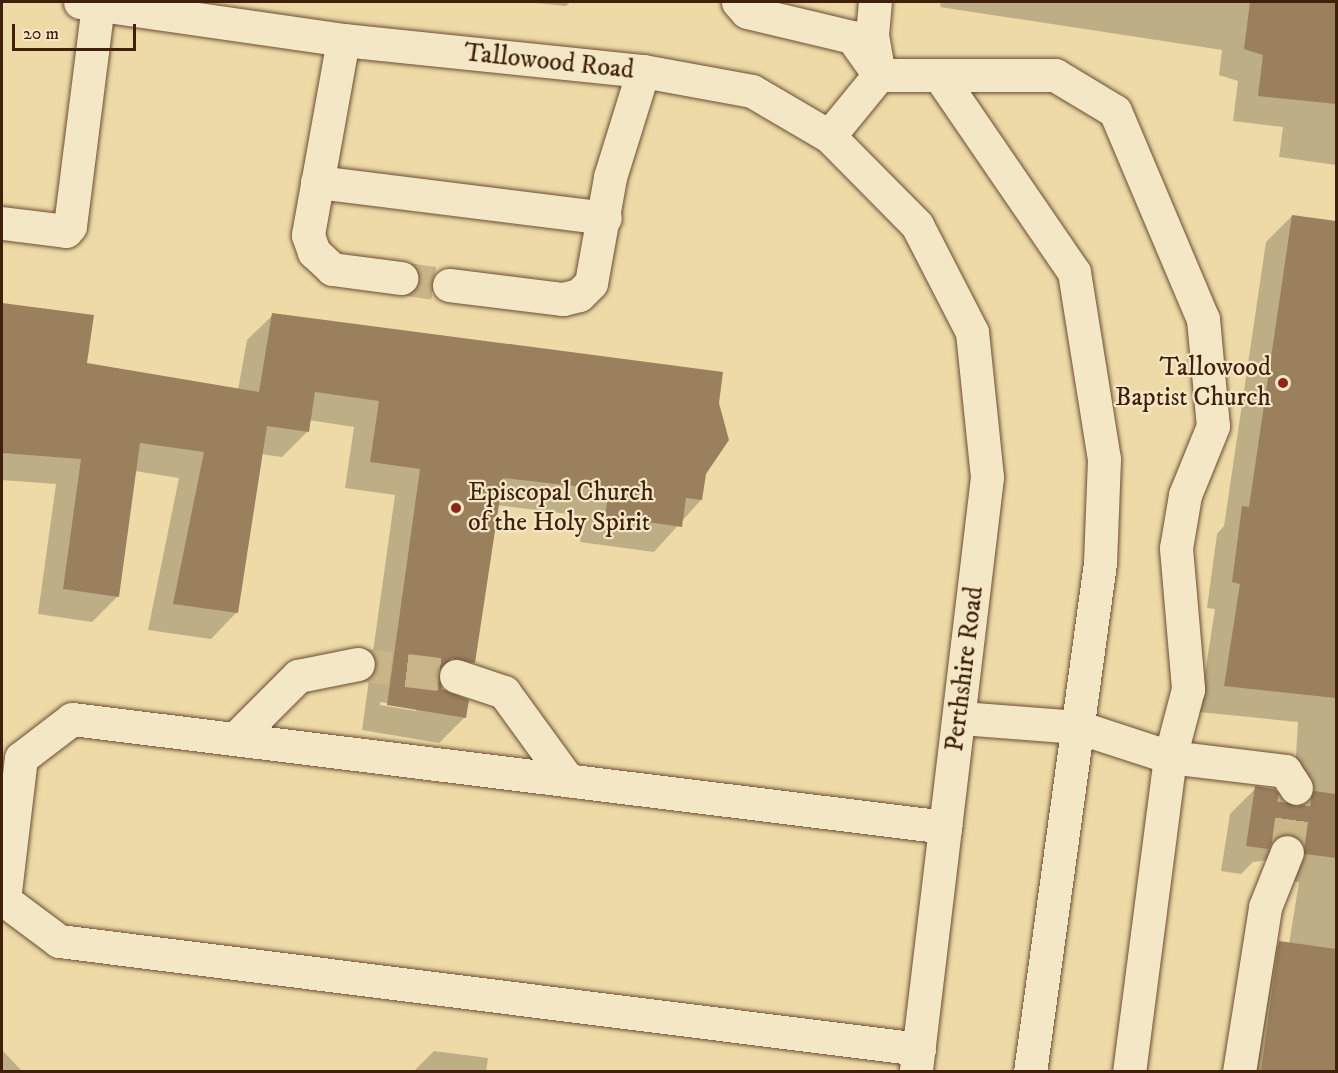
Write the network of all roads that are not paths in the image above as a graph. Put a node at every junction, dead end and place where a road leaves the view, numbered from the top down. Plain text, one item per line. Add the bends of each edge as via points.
1 (738, 2) edge
2 (875, 2) edge
3 (89, 3) edge
4 (343, 40) junction
5 (643, 71) junction
6 (879, 75) junction
7 (941, 78) junction
8 (830, 136) junction
9 (317, 182) junction
10 (605, 218) junction
11 (2, 223) edge
12 (942, 273) joint
13 (401, 278) tunnel mouth
14 (449, 285) tunnel mouth
15 (358, 664) tunnel mouth
16 (456, 675) tunnel mouth
17 (961, 718) junction
18 (1078, 727) junction
19 (236, 738) junction
20 (1170, 757) junction
21 (568, 780) junction
22 (1296, 788) dead end
23 (945, 827) junction
24 (1287, 852) tunnel mouth
25 (917, 1060) edge
26 (1030, 1071) edge
27 (1129, 1071) edge
28 (1239, 1071) edge

1 - 6 street via 747,12 852,37
2 - 6 street via 872,35
3 - 4 street, Tallowood Road
3 - 11 street via 70,226 66,231
4 - 5 street, Tallowood Road
4 - 9 street
5 - 8 street, Tallowood Road via 752,92
5 - 10 street via 610,177
6 - 7 street
6 - 8 street
7 - 18 street via 1074,272 1104,459 1100,563
7 - 20 street via 1055,75 1115,111 1203,319 1213,426 1185,495 1176,548 1188,689
8 - 12 street, Tallowood Road via 917,225
9 - 10 street
9 - 13 street via 308,235 322,262 332,269
10 - 14 street via 591,284 579,295 563,299
12 - 17 street, Perthshire Road via 972,332 987,477
15 - 19 street via 298,676
16 - 21 street via 504,692
17 - 18 street
17 - 23 street, Perthshire Road
18 - 20 street
18 - 26 street via 1070,760
19 - 21 street
19 - 25 street via 72,719 21,758 4,900 59,941 776,1031
20 - 22 street via 1285,771
20 - 27 street
21 - 23 street
23 - 25 street, Perthshire Road
24 - 28 street via 1265,907

